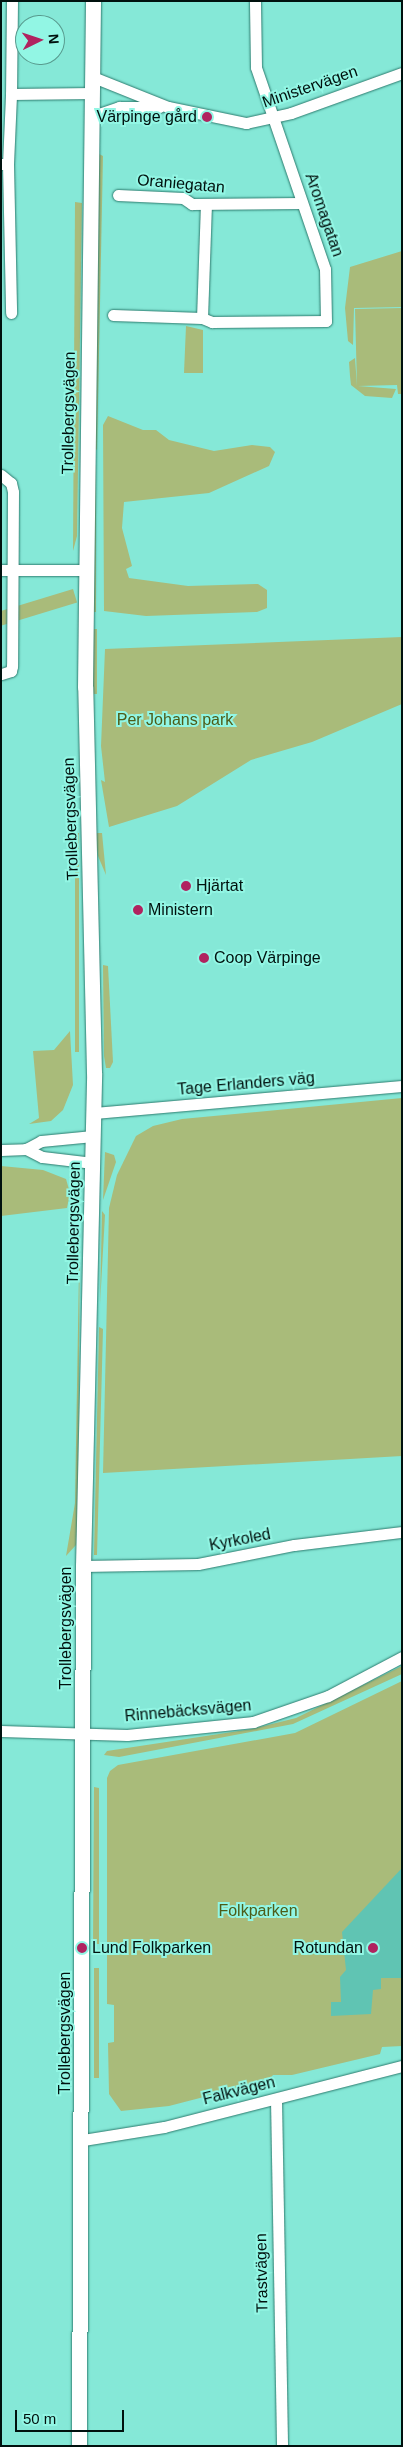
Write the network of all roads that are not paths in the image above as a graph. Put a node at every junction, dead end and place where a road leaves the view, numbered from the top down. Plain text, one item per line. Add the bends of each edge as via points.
1 (12, 1) edge
2 (93, 1) edge
3 (255, 1) edge
4 (402, 73) edge
5 (93, 78) junction
6 (93, 93) junction
7 (11, 94) junction
8 (168, 107) junction
9 (93, 116) junction
10 (274, 118) junction
11 (4, 164) edge
12 (118, 195) dead end
13 (302, 203) junction
14 (206, 204) junction
15 (11, 313) dead end
16 (113, 315) dead end
17 (202, 318) junction
18 (1, 475) edge
19 (6, 570) edge
20 (85, 570) junction
21 (1, 674) edge
22 (402, 1086) edge
23 (94, 1114) junction
24 (93, 1136) junction
25 (26, 1149) junction
26 (1, 1150) edge
27 (93, 1163) junction
28 (402, 1532) edge
29 (84, 1566) junction
30 (402, 1657) edge
31 (1, 1732) edge
32 (84, 1733) junction
33 (402, 2066) edge
34 (276, 2099) junction
35 (83, 2140) junction
36 (79, 2446) edge
37 (282, 2446) edge

1 - 7 street
2 - 5 street, Trollebergsvägen
3 - 10 street, Aromagatan via 256,67
4 - 10 street, Ministervägen
5 - 6 street, Trollebergsvägen
5 - 8 street, Ministervägen
6 - 7 street
6 - 9 street, Trollebergsvägen
7 - 11 street
8 - 9 street, Ministervägen via 119,107
8 - 10 street, Ministervägen via 232,123
9 - 20 street, Trollebergsvägen
10 - 13 street, Aromagatan
11 - 15 street
12 - 14 street, Oraniegatan via 183,198 192,204
13 - 14 street, Oraniegatan
13 - 17 street, Aromagatan via 325,269 326,321 212,322
14 - 17 street
16 - 17 street, Aromagatan
18 - 19 street via 11,482 13,492
19 - 20 street
19 - 21 street via 12,666 11,671
20 - 23 street, Trollebergsvägen
22 - 23 street, Tage Erlanders väg
23 - 24 street, Trollebergsvägen
24 - 25 street via 41,1141
24 - 27 street, Trollebergsvägen
25 - 26 street
25 - 27 street via 42,1157
27 - 29 street, Trollebergsvägen
28 - 29 street, Kyrkoled via 294,1546 198,1564
29 - 32 street, Trollebergsvägen
30 - 32 street, Rinnebäcksvägen via 328,1696 273,1718 187,1731
31 - 32 street, Rinnebäcksvägen
32 - 35 street, Trollebergsvägen
33 - 34 street, Falkvägen
34 - 35 street, Falkvägen via 164,2128
34 - 37 street, Trastvägen
35 - 36 street, Trollebergsvägen

